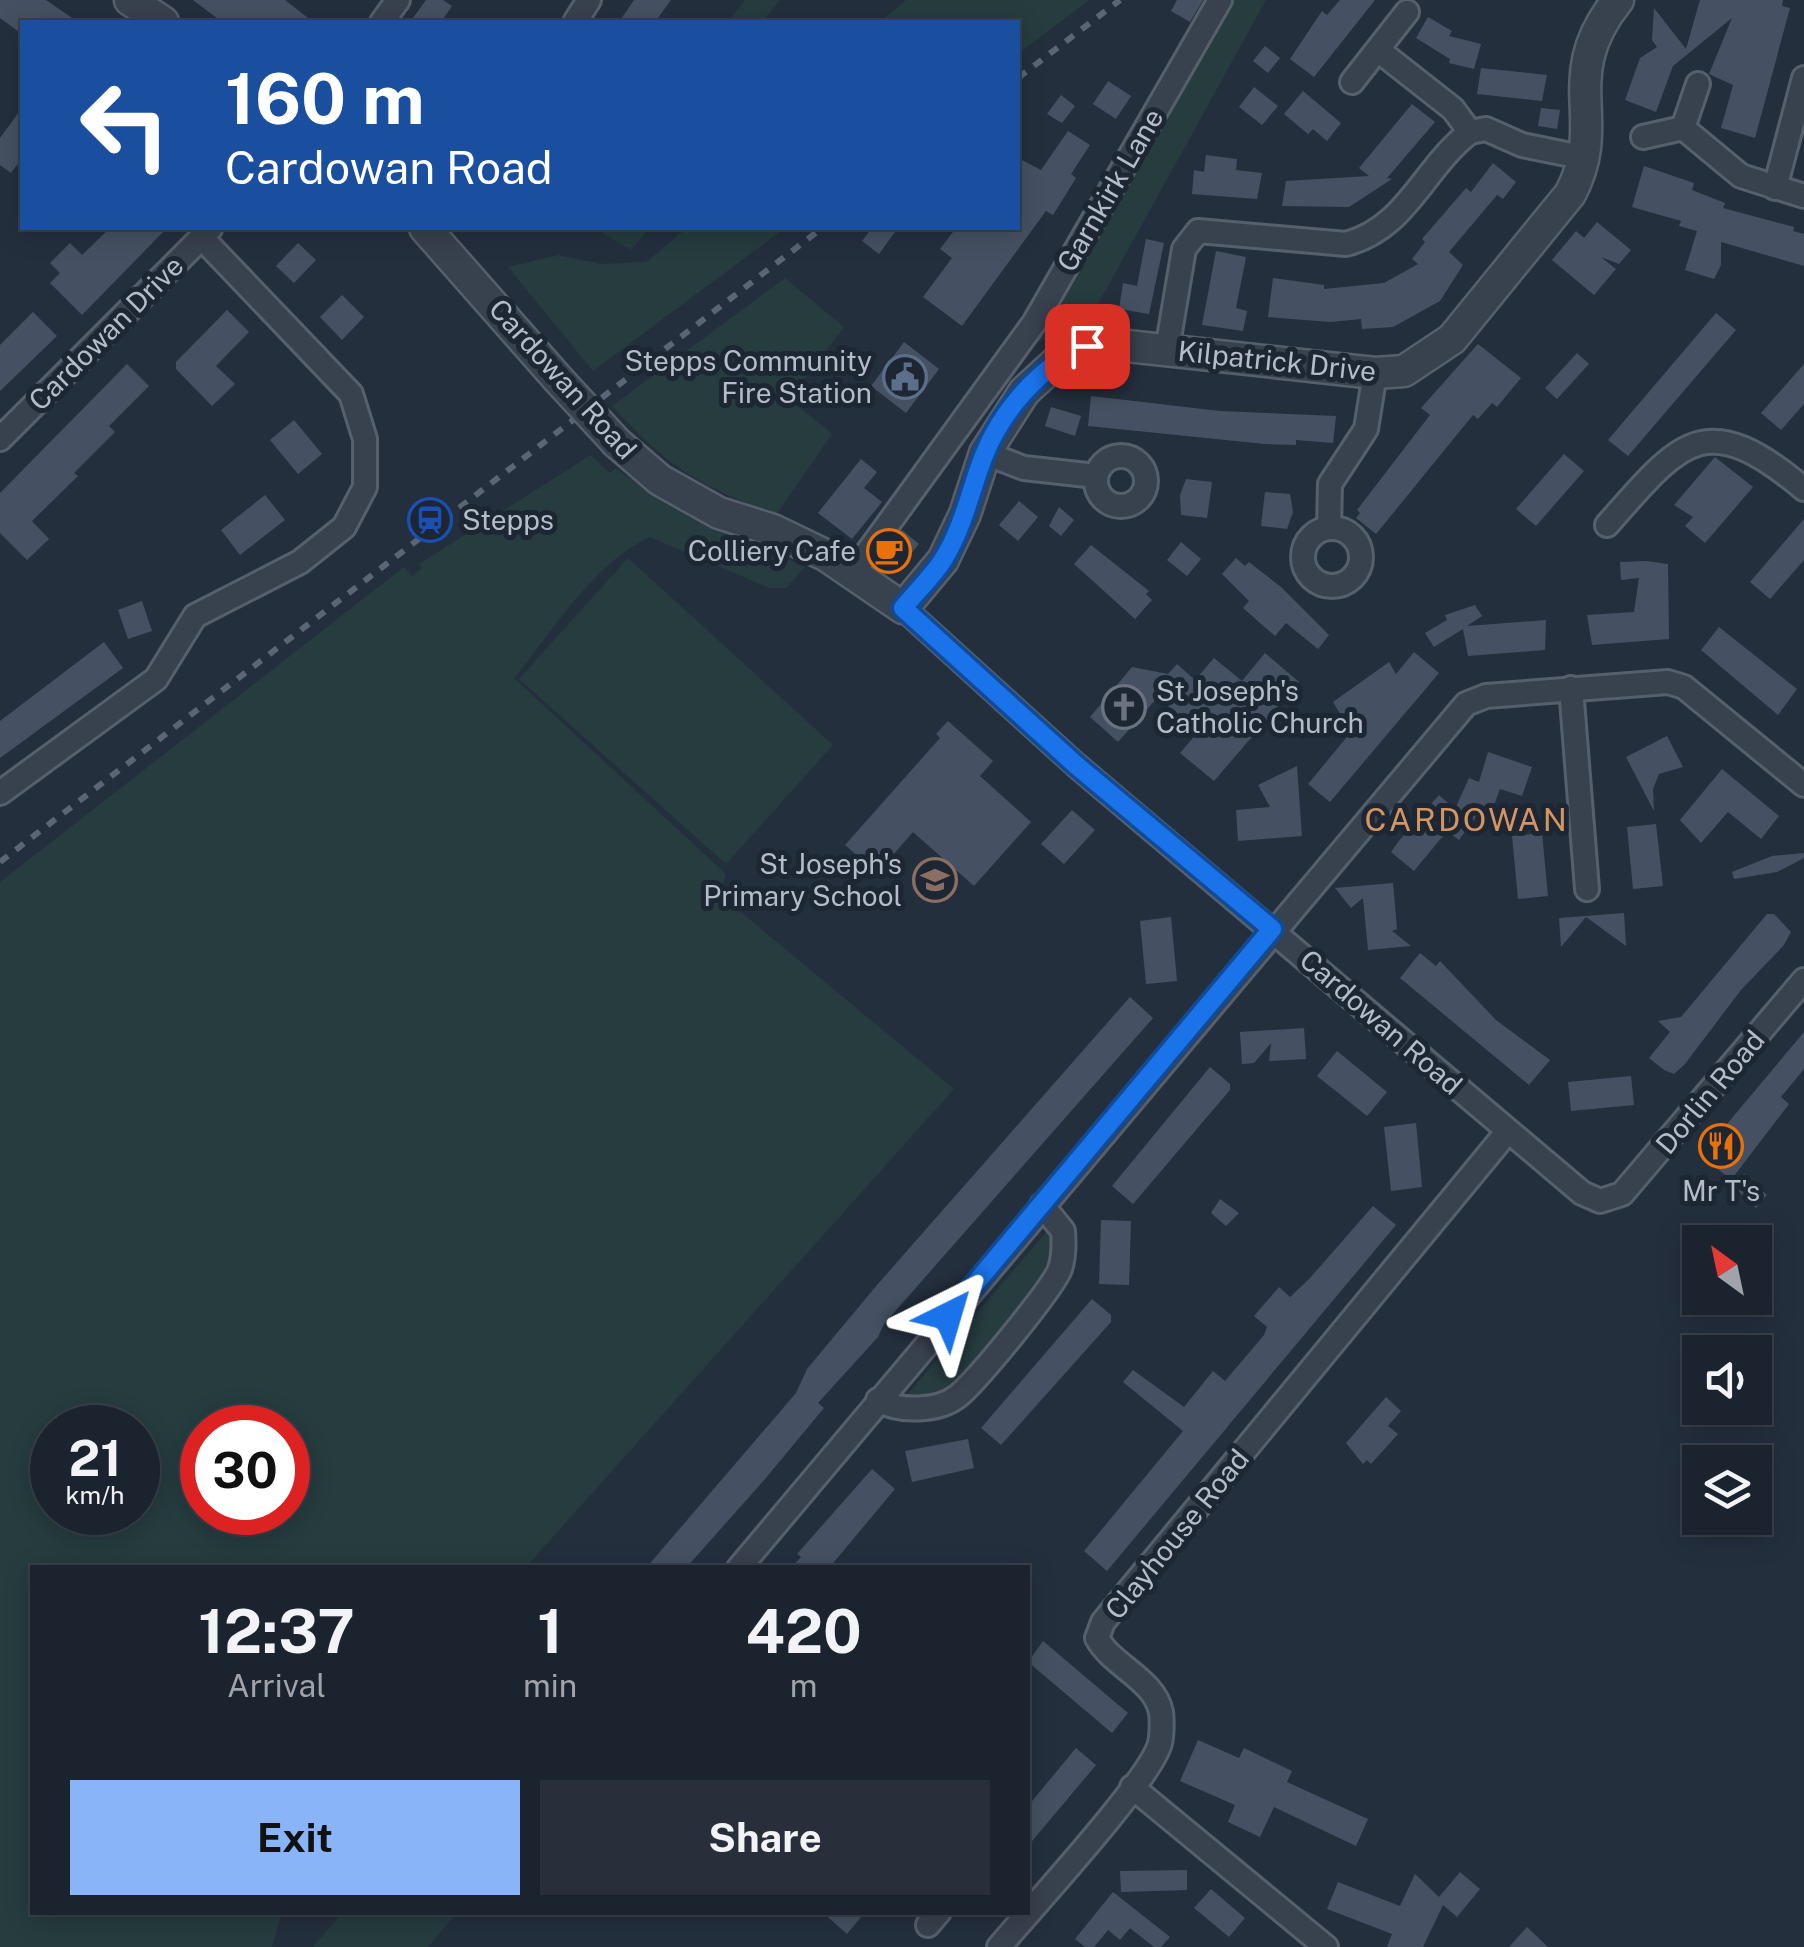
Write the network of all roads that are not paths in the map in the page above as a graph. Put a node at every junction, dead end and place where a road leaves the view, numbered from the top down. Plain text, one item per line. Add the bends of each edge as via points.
1 (130, 0) edge
2 (1220, 0) edge
3 (1618, 0) edge
4 (1407, 12) dead end
5 (160, 20) edge
6 (1378, 50) junction
7 (1804, 78) edge
8 (1352, 82) dead end
9 (1698, 84) dead end
10 (1683, 128) junction
11 (1470, 132) junction
12 (1643, 138) dead end
13 (1586, 158) junction
14 (1775, 188) junction
15 (1804, 196) edge
16 (428, 230) edge
17 (207, 233) edge
18 (1168, 350) junction
19 (1375, 374) junction
20 (0, 439) edge
21 (985, 453) junction
22 (1096, 476) dead end
23 (1804, 489) edge
24 (1607, 525) dead end
25 (1329, 528) dead end
26 (854, 570) junction
27 (903, 608) junction
28 (1571, 688) junction
29 (1804, 785) edge
30 (0, 793) edge
31 (1587, 889) dead end
32 (1272, 929) junction
33 (1804, 980) edge
34 (1508, 1131) junction
35 (1612, 1199) joint
36 (1042, 1205) junction
37 (878, 1400) junction
38 (740, 1565) edge
39 (1132, 1787) junction
40 (1030, 1910) edge
41 (1026, 1915) edge
42 (1323, 1946) edge
43 (999, 1947) edge

1 - 5 street
2 - 26 street, Garnkirk Lane via 1034,322
3 - 13 street, Kilpatrick Drive via 1590,42 1584,67
4 - 6 street
6 - 8 street
6 - 11 street via 1454,109
7 - 14 street
9 - 10 street
10 - 12 street
10 - 14 street via 1724,166
11 - 13 street via 1486,128 1522,145
11 - 18 street via 1400,213 1368,238 1346,244 1198,231 1184,249
13 - 19 street, Kilpatrick Drive via 1570,194 1452,339 1404,371
14 - 15 street
16 - 26 street, Cardowan Road, bridge via 617,443 660,480 718,513 773,530
17 - 20 street, Cardowan Drive
17 - 30 street via 350,394 365,439 366,487 344,527 300,562 195,616 156,678
18 - 19 street, Kilpatrick Drive
18 - 21 street, Kilpatrick Drive via 1109,344 1062,356 1024,392
19 - 25 street via 1366,428 1330,484
21 - 22 street via 1024,468
21 - 27 street, Kilpatrick Drive via 943,560
23 - 24 street via 1747,447 1707,440 1674,453
26 - 27 street, Cardowan Road
27 - 32 street, Cardowan Road
28 - 29 street via 1654,682 1684,687
28 - 31 street
28 - 32 street via 1466,704
32 - 34 street, Cardowan Road
32 - 36 street
33 - 35 street, Dorlin Road via 1672,1139
34 - 35 street, Cardowan Road via 1582,1193
34 - 39 street, Clayhouse Road via 1103,1622 1097,1638 1104,1652 1149,1688 1161,1712 1160,1745
36 - 37 street
36 - 37 street via 1063,1231 1059,1272 989,1360 958,1396 936,1406 893,1408
37 - 38 street
39 - 40 street, Clayhouse Road
39 - 42 street
41 - 43 street, Clayhouse Road

